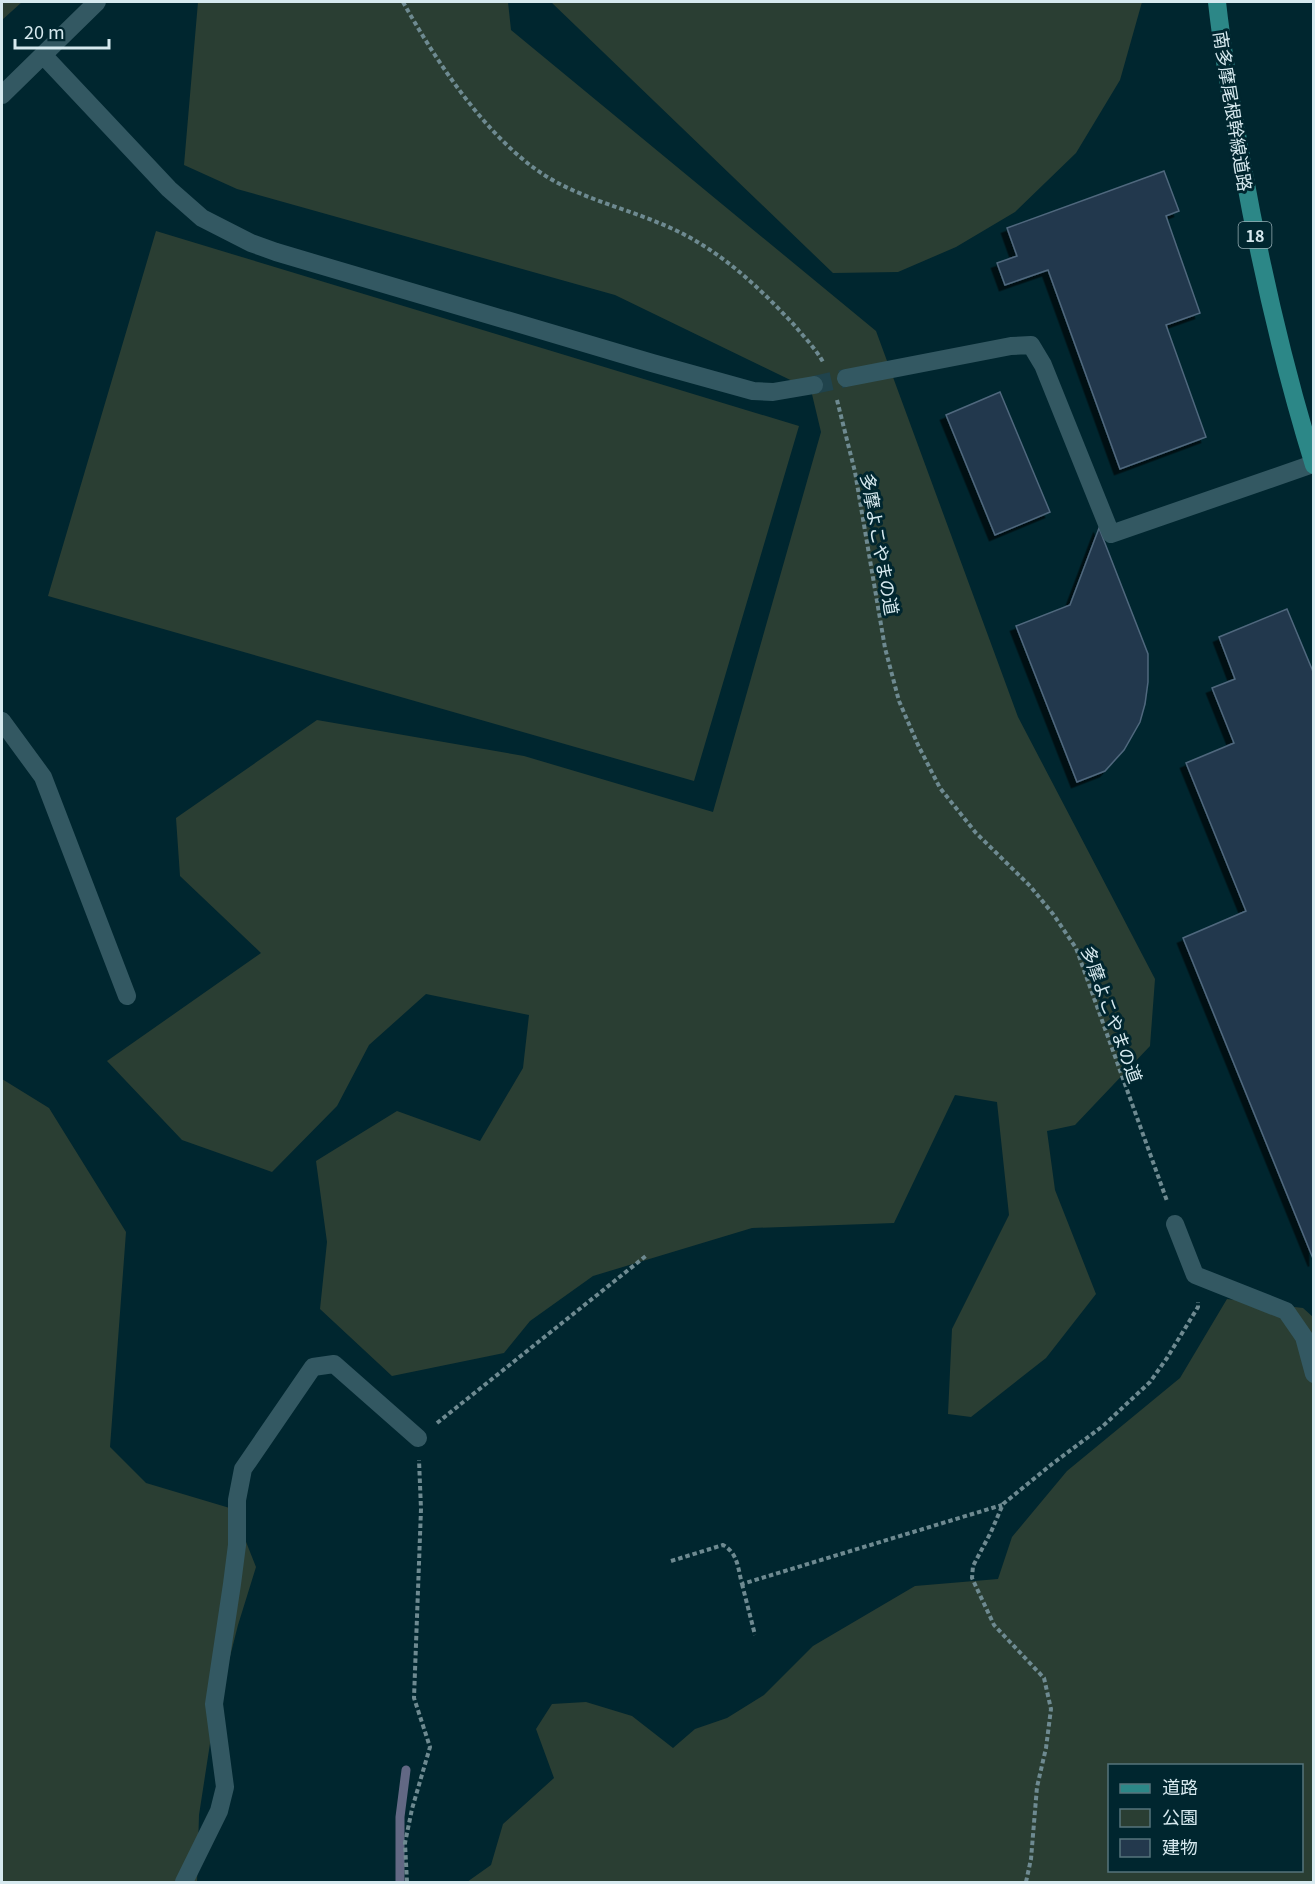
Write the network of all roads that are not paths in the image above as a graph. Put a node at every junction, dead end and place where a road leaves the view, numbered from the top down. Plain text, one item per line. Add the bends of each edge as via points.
1 (97, 2) edge
2 (1217, 2) edge
3 (42, 55) junction
4 (2, 95) edge
5 (814, 385) tunnel mouth
6 (840, 385) tunnel mouth
7 (1313, 464) edge
8 (2, 721) edge
9 (127, 996) dead end
10 (1175, 1224) road end
11 (1314, 1374) edge
12 (418, 1438) road end
13 (184, 1882) edge

1 - 3 street
2 - 7 main road, 南多摩尾根幹線道路 / 18 via 1258,252
3 - 4 street
3 - 5 street via 169,189 202,218 251,243 753,391
6 - 7 street via 1000,348 1031,345 1043,365 1112,534
8 - 9 street via 43,777
10 - 11 street via 1195,1275 1286,1311 1304,1337
12 - 13 street via 334,1364 313,1367 243,1468 237,1500 237,1545 214,1704 225,1787 219,1811

